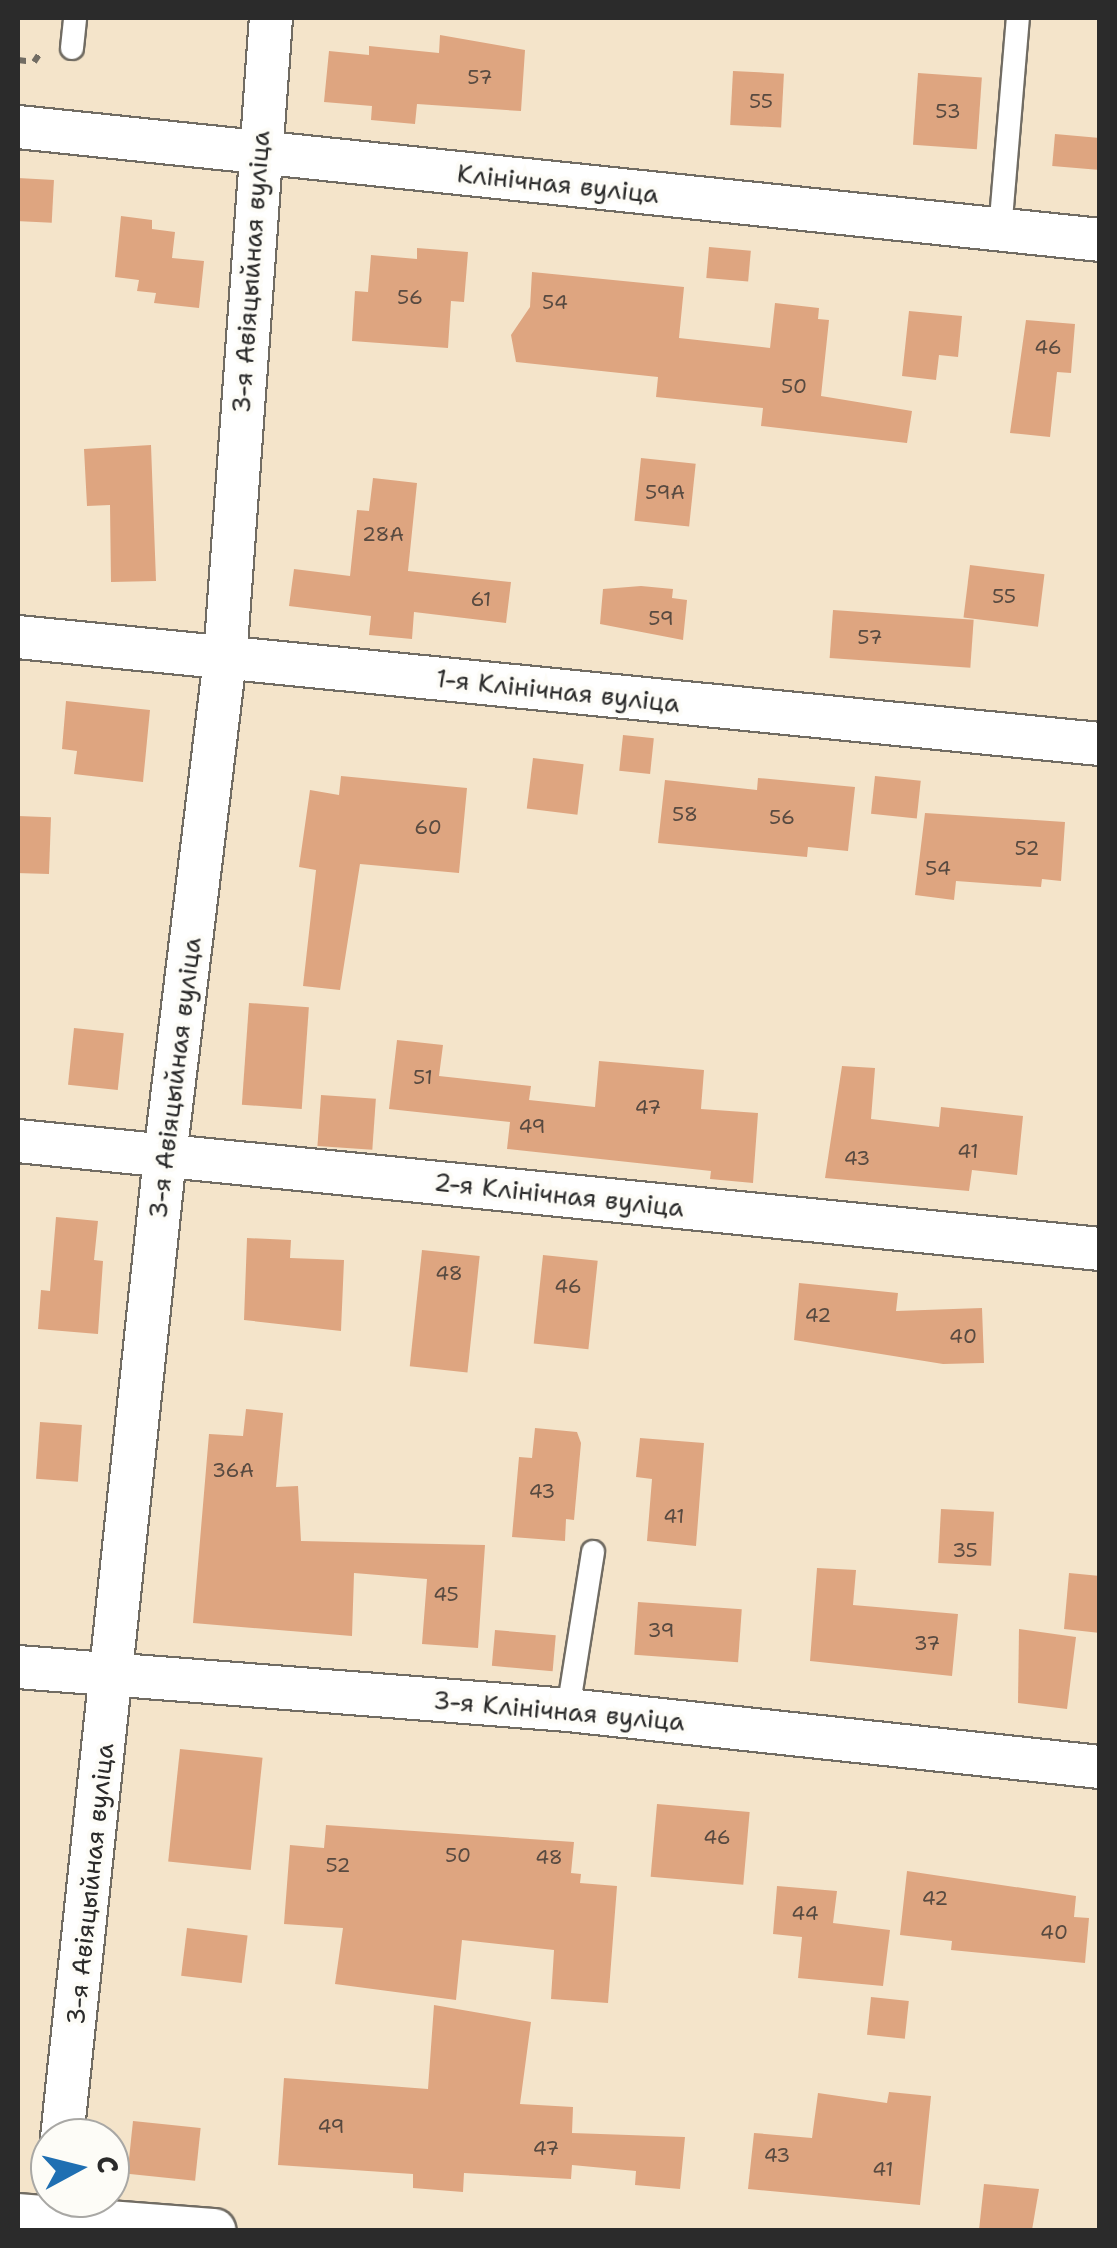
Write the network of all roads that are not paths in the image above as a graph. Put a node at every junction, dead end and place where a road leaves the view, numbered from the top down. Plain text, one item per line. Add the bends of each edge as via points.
1 (75, 18) edge
2 (272, 18) edge
3 (1018, 18) edge
4 (72, 48) dead end
5 (18, 128) edge
6 (258, 153) junction
7 (1000, 231) junction
8 (1100, 240) edge
9 (18, 637) edge
10 (226, 659) junction
11 (1100, 744) edge
12 (18, 1141) edge
13 (165, 1156) junction
14 (1100, 1249) edge
15 (594, 1552) dead end
16 (18, 1667) edge
17 (113, 1676) junction
18 (568, 1710) junction
19 (1100, 1766) edge
20 (64, 2118) edge
21 (69, 2218) edge
22 (214, 2230) edge

1 - 4 lane
2 - 6 street, 3-я Авіяцыйная вуліца
3 - 7 lane
5 - 6 street, Клінічная вуліца
6 - 7 street, Клінічная вуліца
6 - 10 street, 3-я Авіяцыйная вуліца
7 - 8 street, Клінічная вуліца
9 - 10 street, 1-я Клінічная вуліца
10 - 11 street, 1-я Клінічная вуліца
10 - 13 street, 3-я Авіяцыйная вуліца
12 - 13 street, 2-я Клінічная вуліца
13 - 14 street, 2-я Клінічная вуліца
13 - 17 street, 3-я Авіяцыйная вуліца
15 - 18 lane
16 - 17 street, 3-я Клінічная вуліца
17 - 18 street, 3-я Клінічная вуліца
17 - 20 street, 3-я Авіяцыйная вуліца
18 - 19 street, 3-я Клінічная вуліца
21 - 22 street

